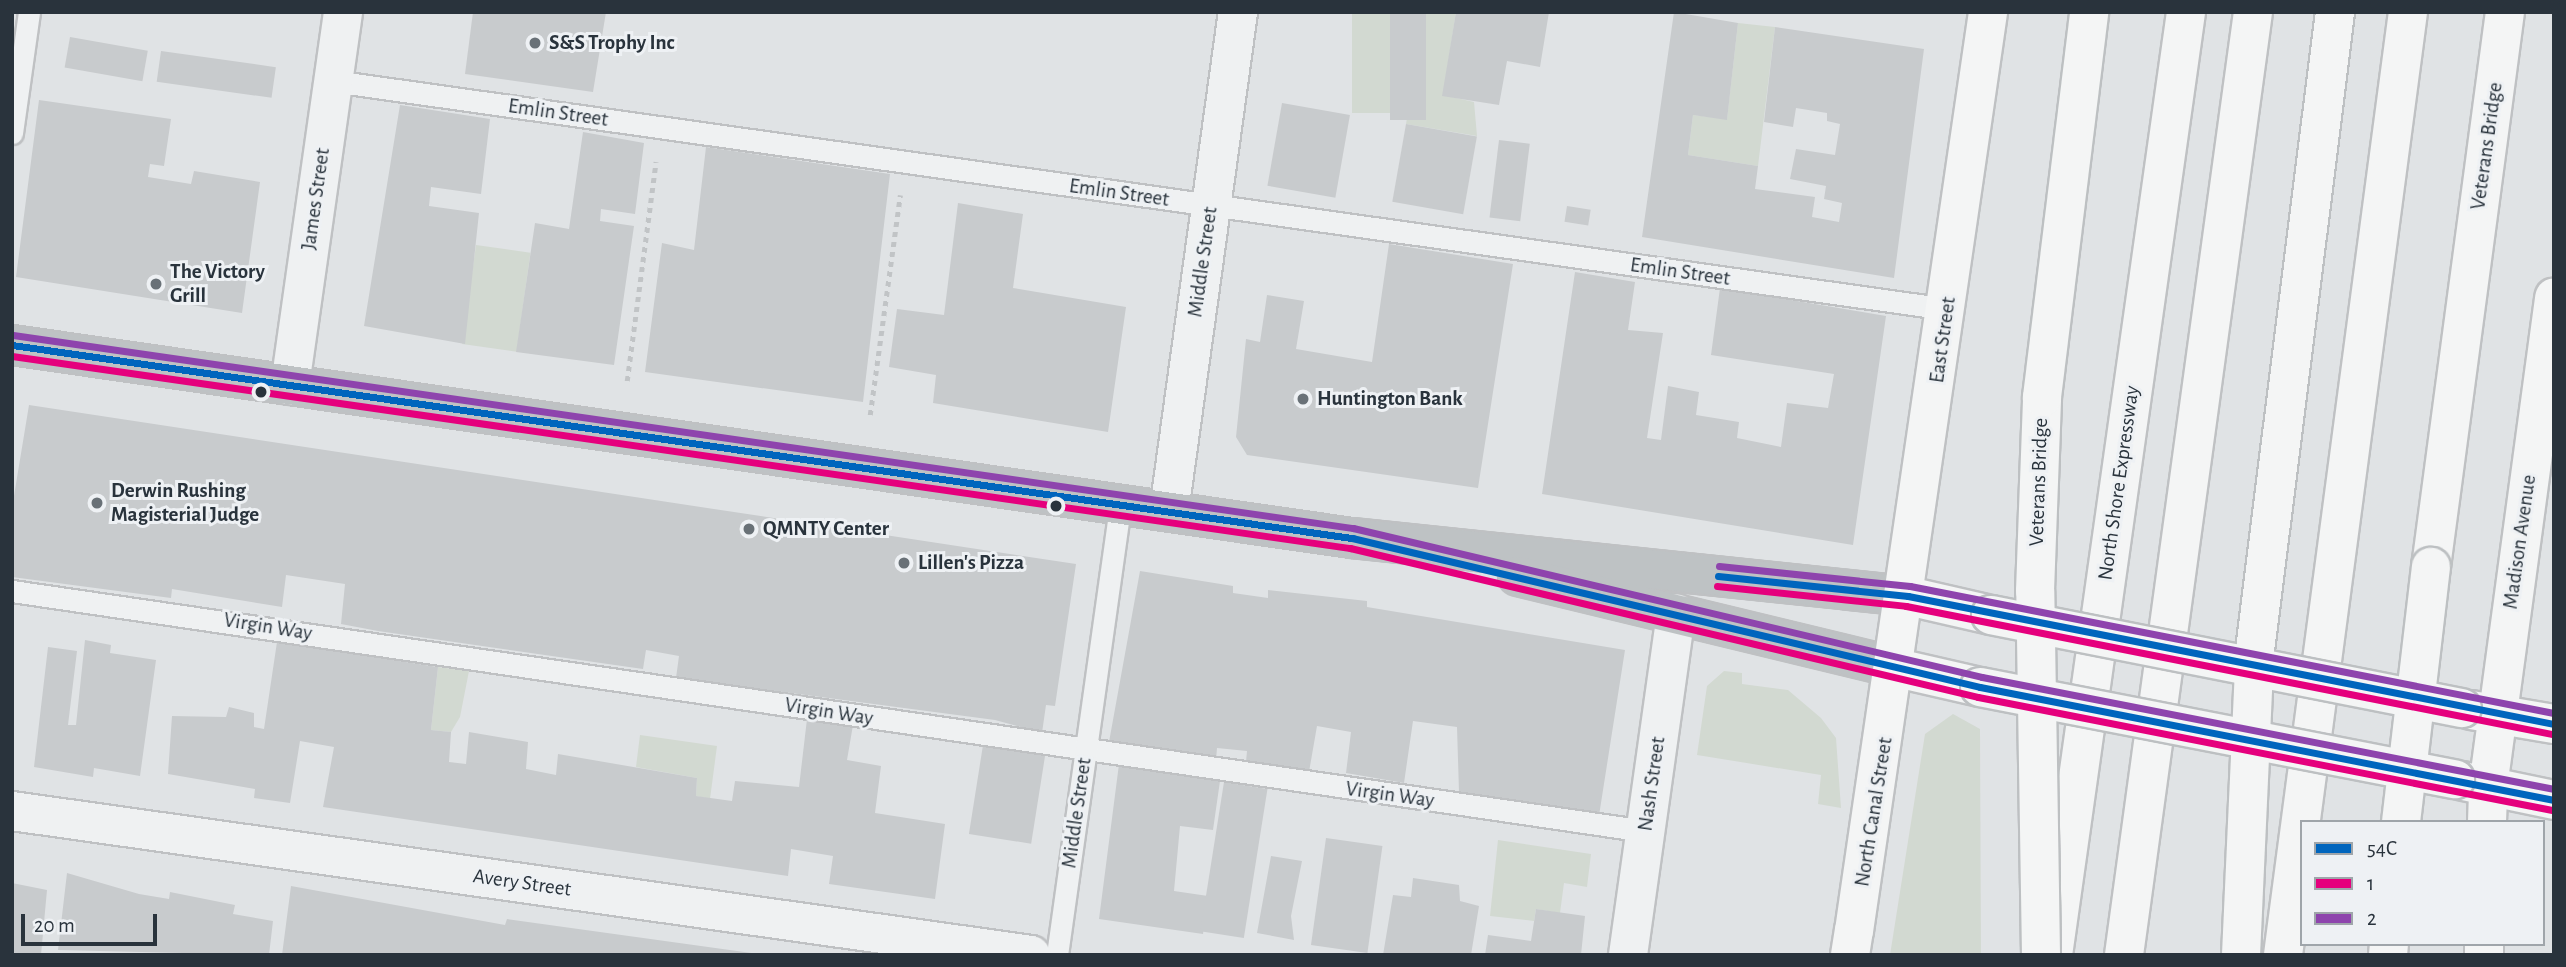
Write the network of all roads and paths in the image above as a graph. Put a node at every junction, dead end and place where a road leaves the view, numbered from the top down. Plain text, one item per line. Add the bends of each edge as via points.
1 (29, 12) edge
2 (342, 12) edge
3 (1238, 12) edge
4 (1988, 12) edge
5 (2089, 12) edge
6 (2186, 12) edge
7 (2253, 12) edge
8 (2335, 12) edge
9 (2408, 12) edge
10 (2505, 12) edge
11 (333, 81) junction
12 (12, 133) edge
13 (657, 153) dead end
14 (901, 187) dead end
15 (1211, 206) junction
16 (2554, 297) edge
17 (1947, 309) junction
18 (2551, 338) edge
19 (12, 345) edge
20 (627, 381) dead end
21 (290, 386) junction
22 (870, 415) dead end
23 (2545, 420) edge
24 (1120, 505) junction
25 (1169, 511) junction
26 (1352, 538) junction
27 (12, 591) edge
28 (1908, 596) junction
29 (1676, 613) junction
30 (1897, 668) junction
31 (2479, 711) junction
32 (2554, 724) edge
33 (1086, 752) junction
34 (2477, 796) edge
35 (2554, 800) edge
36 (12, 811) edge
37 (2301, 820) edge
38 (2401, 820) edge
39 (2300, 827) edge
40 (1645, 831) junction
41 (1851, 947) edge
42 (1031, 955) edge
43 (1057, 955) edge
44 (1628, 955) edge
45 (2041, 955) edge
46 (2053, 955) edge
47 (2124, 955) edge
48 (2241, 955) edge
49 (2283, 955) edge

1 - 12 lane
2 - 11 street, James Street
3 - 15 street, Middle Street
4 - 17 main road, East Street
5 - 45 main road, Veterans Bridge, bridge via 2042,397 2035,591
6 - 46 main road, North Shore Expressway
7 - 47 main road
8 - 48 main road, bridge via 2255,650
9 - 37 main road
10 - 38 main road, Veterans Bridge, bridge
11 - 15 lane, Emlin Street
11 - 21 street, James Street
13 - 20 path
14 - 22 path
15 - 17 lane, Emlin Street
15 - 25 street, Middle Street
16 - 18 main road, Madison Avenue
17 - 28 main road, East Street
18 - 23 main road, Madison Avenue
19 - 21 main road
21 - 24 main road
23 - 31 main road, Madison Avenue
24 - 25 main road
24 - 33 lane, Middle Street
25 - 26 main road
26 - 28 main road
26 - 29 main road
27 - 33 lane, Virgin Way
28 - 30 main road, East Street
28 - 31 main road, bridge
29 - 30 main road
29 - 40 street, Nash Street
30 - 34 main road, bridge
30 - 41 main road, North Canal Street
31 - 32 main road
31 - 34 main road, Madison Avenue
33 - 40 lane, Virgin Way
33 - 43 lane, Middle Street
34 - 35 main road
36 - 42 street, Avery Street
39 - 49 main road
40 - 44 street, Nash Street

